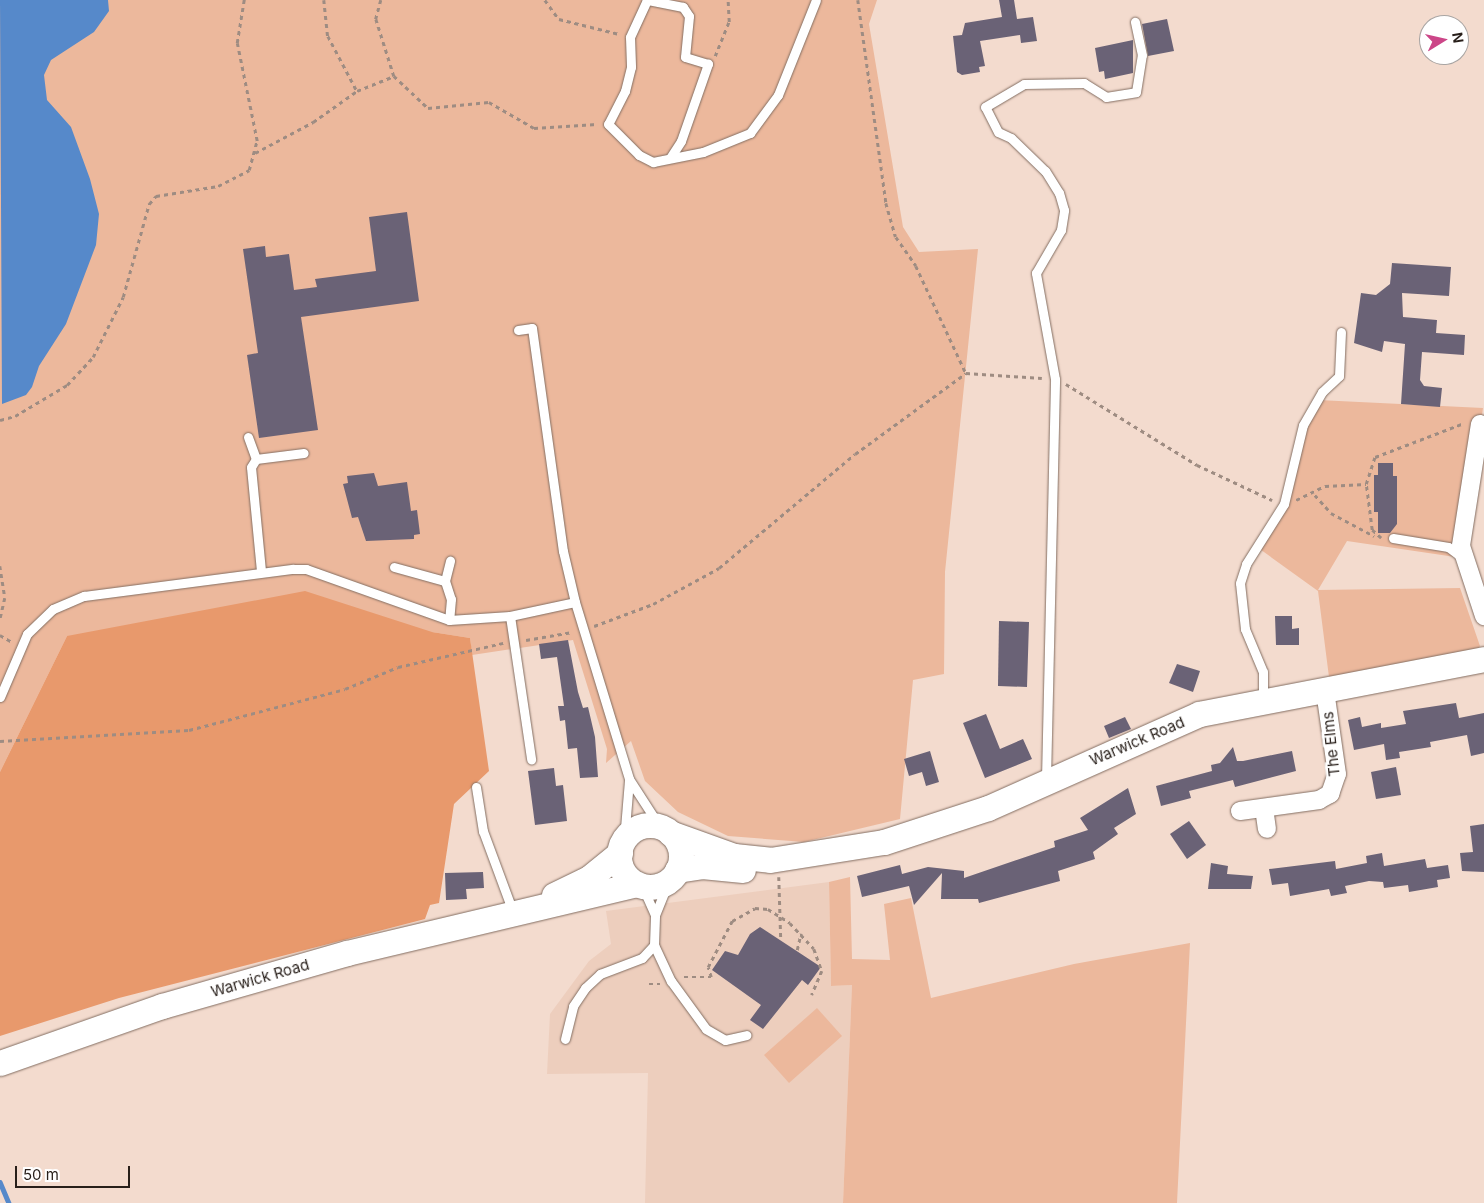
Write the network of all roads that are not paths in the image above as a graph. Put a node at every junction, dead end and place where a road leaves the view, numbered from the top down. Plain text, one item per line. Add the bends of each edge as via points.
1 (816, 0) edge
2 (1135, 22) dead end
3 (670, 158) junction
4 (518, 330) dead end
5 (1341, 332) dead end
6 (1474, 423) road end
7 (248, 437) dead end
8 (304, 453) dead end
9 (256, 459) junction
10 (1393, 538) road end
11 (1462, 558) junction
12 (450, 561) dead end
13 (394, 567) dead end
14 (261, 571) junction
15 (445, 581) junction
16 (575, 602) junction
17 (510, 616) junction
18 (1484, 616) edge
19 (450, 620) junction
20 (1484, 660) edge
21 (1325, 691) junction
22 (0, 697) edge
23 (1263, 700) junction
24 (531, 759) dead end
25 (629, 779) junction
26 (1046, 782) junction
27 (476, 787) dead end
28 (1264, 808) junction
29 (1240, 811) dead end
30 (1267, 829) dead end
31 (665, 830) junction
32 (622, 846) junction
33 (790, 862) junction
34 (673, 875) junction
35 (640, 885) junction
36 (518, 910) junction
37 (655, 915) junction
38 (654, 945) junction
39 (746, 1035) dead end
40 (565, 1039) dead end
41 (0, 1063) edge

1 - 3 lane via 778,95 750,133 703,152
2 - 26 lane via 1142,54 1136,92 1106,97 1084,83 1024,84 985,107 998,132 1011,138 1045,171 1059,193 1064,210 1061,230 1036,273 1055,378
3 - 3 lane via 682,141 708,64 686,56 689,16 672,2 647,0 630,37 631,67 608,124 639,155 653,162
4 - 16 lane via 532,328 563,551
5 - 23 lane via 1339,376 1322,392 1303,425 1284,504 1246,564 1240,584 1245,629 1263,672
6 - 11 street
7 - 9 lane
8 - 9 lane
9 - 14 lane via 251,467
10 - 11 lane via 1448,547
11 - 18 street
12 - 15 lane
13 - 15 lane
14 - 19 lane via 306,569
14 - 22 lane via 84,596 62,604 27,634
15 - 19 lane via 451,599
16 - 17 lane
16 - 25 lane
17 - 19 lane
17 - 24 lane
20 - 21 street, Warwick Road
21 - 23 street, Warwick Road
21 - 28 street, The Elms via 1337,774 1334,787 1319,800
23 - 26 street, Warwick Road via 1172,724
25 - 31 lane
25 - 32 lane
26 - 33 street, Warwick Road via 966,816 894,840
27 - 36 lane via 483,831
28 - 29 street, The Elms
28 - 30 street
31 - 32 street via 644,826
31 - 33 street, Warwick Road via 734,856
31 - 34 street via 680,850
32 - 35 street via 623,870
32 - 36 street, Warwick Road via 589,878
33 - 34 street, Warwick Road
34 - 35 street via 657,886
34 - 37 lane
35 - 36 street, Warwick Road
35 - 37 lane
36 - 41 street, Warwick Road via 186,998
37 - 38 lane
38 - 39 lane via 672,981 714,1035 725,1040
38 - 40 lane via 642,958 600,974 585,988 572,1006

